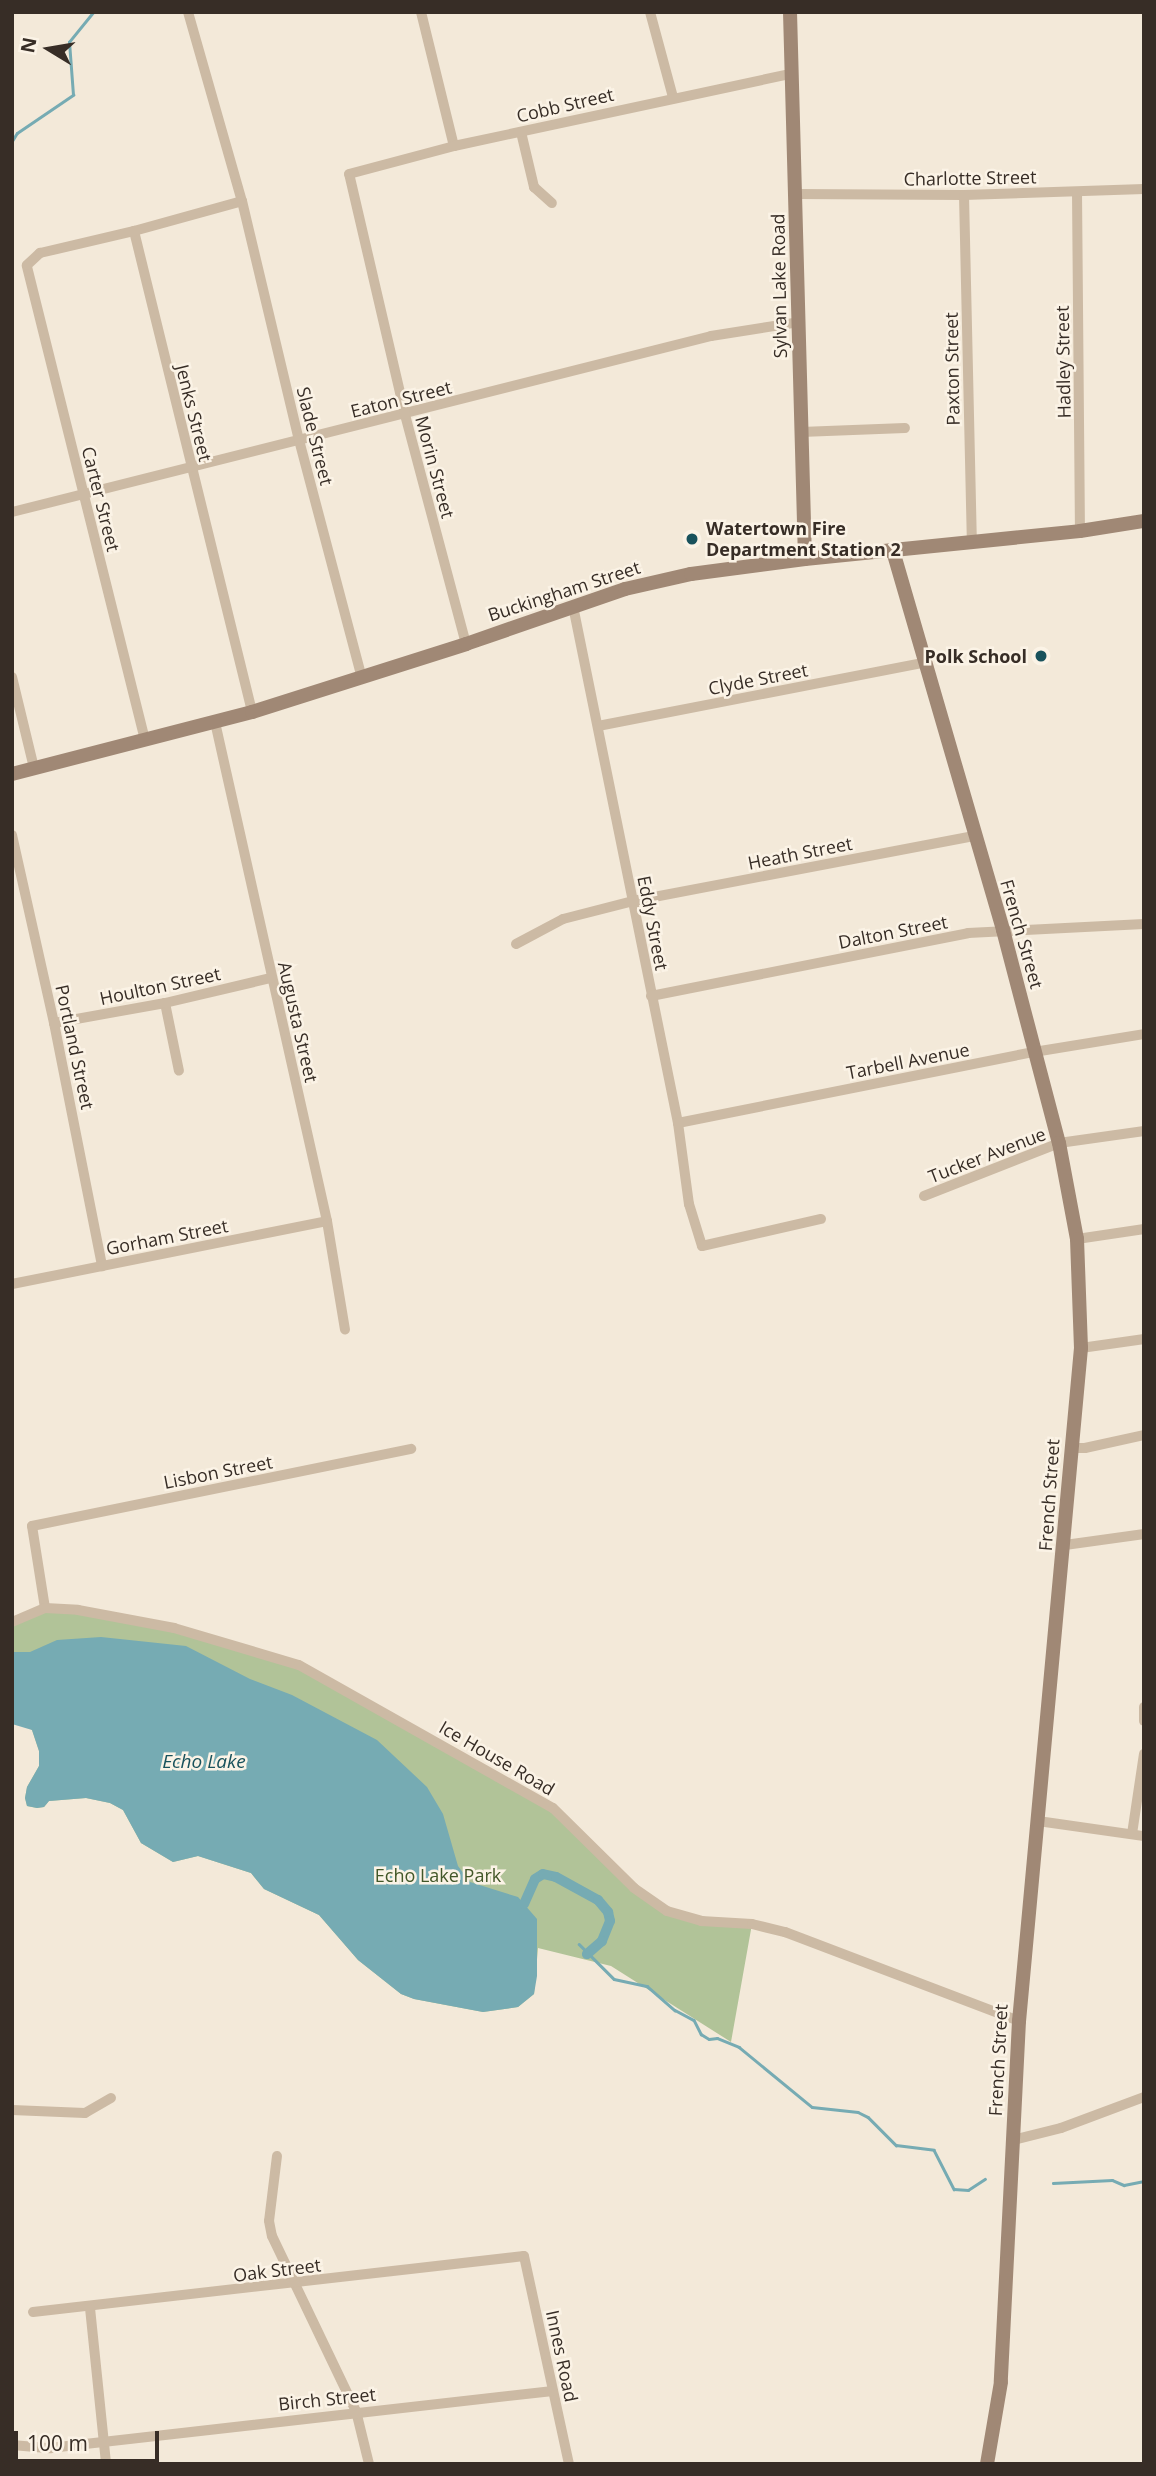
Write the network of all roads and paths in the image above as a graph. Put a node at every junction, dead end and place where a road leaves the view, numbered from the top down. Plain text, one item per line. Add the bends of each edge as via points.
1 (188, 12) edge
2 (421, 12) edge
3 (650, 12) edge
4 (790, 12) edge
5 (790, 74) junction
6 (673, 97) junction
7 (521, 132) junction
8 (454, 146) junction
9 (349, 174) joint
10 (1144, 189) edge
11 (1077, 192) junction
12 (796, 194) junction
13 (964, 195) junction
14 (242, 201) junction
15 (552, 203) dead end
16 (134, 231) junction
17 (799, 322) junction
18 (405, 414) junction
19 (905, 428) dead end
20 (801, 432) junction
21 (299, 440) junction
22 (191, 467) junction
23 (83, 493) junction
24 (12, 512) edge
25 (1144, 521) edge
26 (1080, 531) junction
27 (972, 542) junction
28 (893, 551) junction
29 (805, 559) junction
30 (573, 606) junction
31 (466, 644) junction
32 (923, 663) junction
33 (12, 677) edge
34 (362, 678) junction
35 (252, 712) junction
36 (215, 722) junction
37 (598, 726) junction
38 (145, 740) junction
39 (34, 768) junction
40 (12, 774) edge
41 (12, 835) edge
42 (974, 836) junction
43 (633, 901) junction
44 (1144, 924) edge
45 (1003, 930) junction
46 (516, 944) dead end
47 (271, 978) junction
48 (651, 996) junction
49 (164, 1003) junction
50 (54, 1023) junction
51 (1144, 1034) edge
52 (1034, 1052) junction
53 (179, 1071) dead end
54 (678, 1123) junction
55 (1144, 1131) edge
56 (1059, 1143) junction
57 (924, 1196) dead end
58 (821, 1219) dead end
59 (327, 1221) junction
60 (1144, 1229) edge
61 (1077, 1239) junction
62 (102, 1266) junction
63 (12, 1284) edge
64 (345, 1330) dead end
65 (1144, 1339) edge
66 (1081, 1348) junction
67 (1144, 1435) edge
68 (1071, 1448) junction
69 (411, 1449) dead end
70 (1144, 1534) edge
71 (1065, 1545) junction
72 (45, 1608) junction
73 (12, 1622) edge
74 (1144, 1707) edge
75 (1144, 1721) edge
76 (1144, 1754) edge
77 (1038, 1822) junction
78 (1132, 1834) junction
79 (1144, 1836) edge
80 (1019, 2021) junction
81 (1144, 2097) edge
82 (111, 2098) dead end
83 (12, 2110) edge
84 (1013, 2140) junction
85 (277, 2156) dead end
86 (524, 2256) joint
87 (295, 2284) junction
88 (90, 2308) junction
89 (33, 2312) dead end
90 (553, 2391) junction
91 (356, 2412) junction
92 (104, 2440) junction
93 (12, 2445) edge
94 (106, 2464) edge
95 (369, 2464) edge
96 (569, 2464) edge
97 (987, 2464) edge

1 - 14 street, Slade Street
2 - 8 street
3 - 6 street
4 - 5 street, Sylvan Lake Road
5 - 6 street, Cobb Street
5 - 12 street, Sylvan Lake Road
6 - 7 street, Cobb Street
7 - 8 street, Cobb Street
7 - 15 street via 534,187
8 - 9 street, Cobb Street
9 - 18 street, Morin Street
10 - 11 street, Charlotte Street
11 - 13 street, Charlotte Street
11 - 26 street, Hadley Street
12 - 13 street, Charlotte Street
12 - 17 street, Sylvan Lake Road
13 - 27 street, Paxton Street
14 - 16 street
14 - 21 street, Slade Street
16 - 22 street, Jenks Street
16 - 23 street, Carter Street via 40,253 27,265
17 - 18 street, Eaton Street via 711,336
17 - 20 street, Sylvan Lake Road
18 - 21 street, Eaton Street
18 - 31 street, Morin Street
19 - 20 street
20 - 29 street, Sylvan Lake Road
21 - 22 street, Eaton Street
21 - 34 street, Slade Street
22 - 23 street, Eaton Street
22 - 35 street, Jenks Street
23 - 24 street, Eaton Street
23 - 38 street, Carter Street
25 - 26 street, Buckingham Street
26 - 27 street, Buckingham Street
27 - 28 street, Buckingham Street
28 - 29 street, Buckingham Street
28 - 32 street, French Street
29 - 30 street, Buckingham Street via 691,575
30 - 31 street, Buckingham Street
30 - 37 street, Eddy Street
31 - 34 street, Buckingham Street
32 - 37 street, Clyde Street
32 - 42 street, French Street
33 - 39 street
34 - 35 street, Buckingham Street
35 - 36 street, Buckingham Street
36 - 38 street, Buckingham Street
36 - 47 street, Augusta Street
37 - 43 street, Eddy Street
38 - 39 street, Buckingham Street
39 - 40 street, Buckingham Street
41 - 50 street, Portland Street
42 - 43 street, Heath Street
42 - 45 street, French Street
43 - 46 street, Heath Street via 563,919
43 - 48 street, Eddy Street
44 - 45 street, Dalton Street
45 - 48 street, Dalton Street via 968,933
45 - 52 street, French Street
47 - 49 street, Houlton Street
47 - 59 street, Augusta Street
48 - 54 street, Eddy Street
49 - 50 street, Houlton Street
49 - 53 street
50 - 62 street, Portland Street
51 - 52 street, Tarbell Avenue
52 - 54 street, Tarbell Avenue
52 - 56 street, French Street
54 - 58 street, Eddy Street via 689,1204 702,1246
55 - 56 street, Tucker Avenue
56 - 57 street, Tucker Avenue
56 - 61 street, French Street
59 - 62 street, Gorham Street
59 - 64 street, Augusta Street
60 - 61 street
61 - 66 street, French Street
62 - 63 street, Gorham Street
65 - 66 street
66 - 68 street, French Street
67 - 68 street
68 - 71 street, French Street
69 - 72 street, Lisbon Street via 32,1526
70 - 71 street
71 - 77 street, French Street
72 - 73 street, Ice House Road
72 - 80 street, Ice House Road via 174,1628 299,1665 553,1808 634,1888 667,1911 701,1921 752,1924 785,1932
74 - 75 street
76 - 78 street
77 - 78 street
77 - 80 street, French Street
78 - 79 street
80 - 84 street, French Street
81 - 84 street via 1061,2128
82 - 83 street via 85,2113
84 - 97 street, French Street via 1001,2382
85 - 87 street via 272,2236
86 - 87 street, Oak Street
86 - 90 street, Innes Road
87 - 88 street, Oak Street
87 - 91 street
88 - 89 street, Oak Street
88 - 92 street
90 - 91 street, Birch Street
90 - 96 street, Innes Road
91 - 92 street, Birch Street
91 - 95 street
92 - 93 street, Birch Street via 50,2448
92 - 94 street

